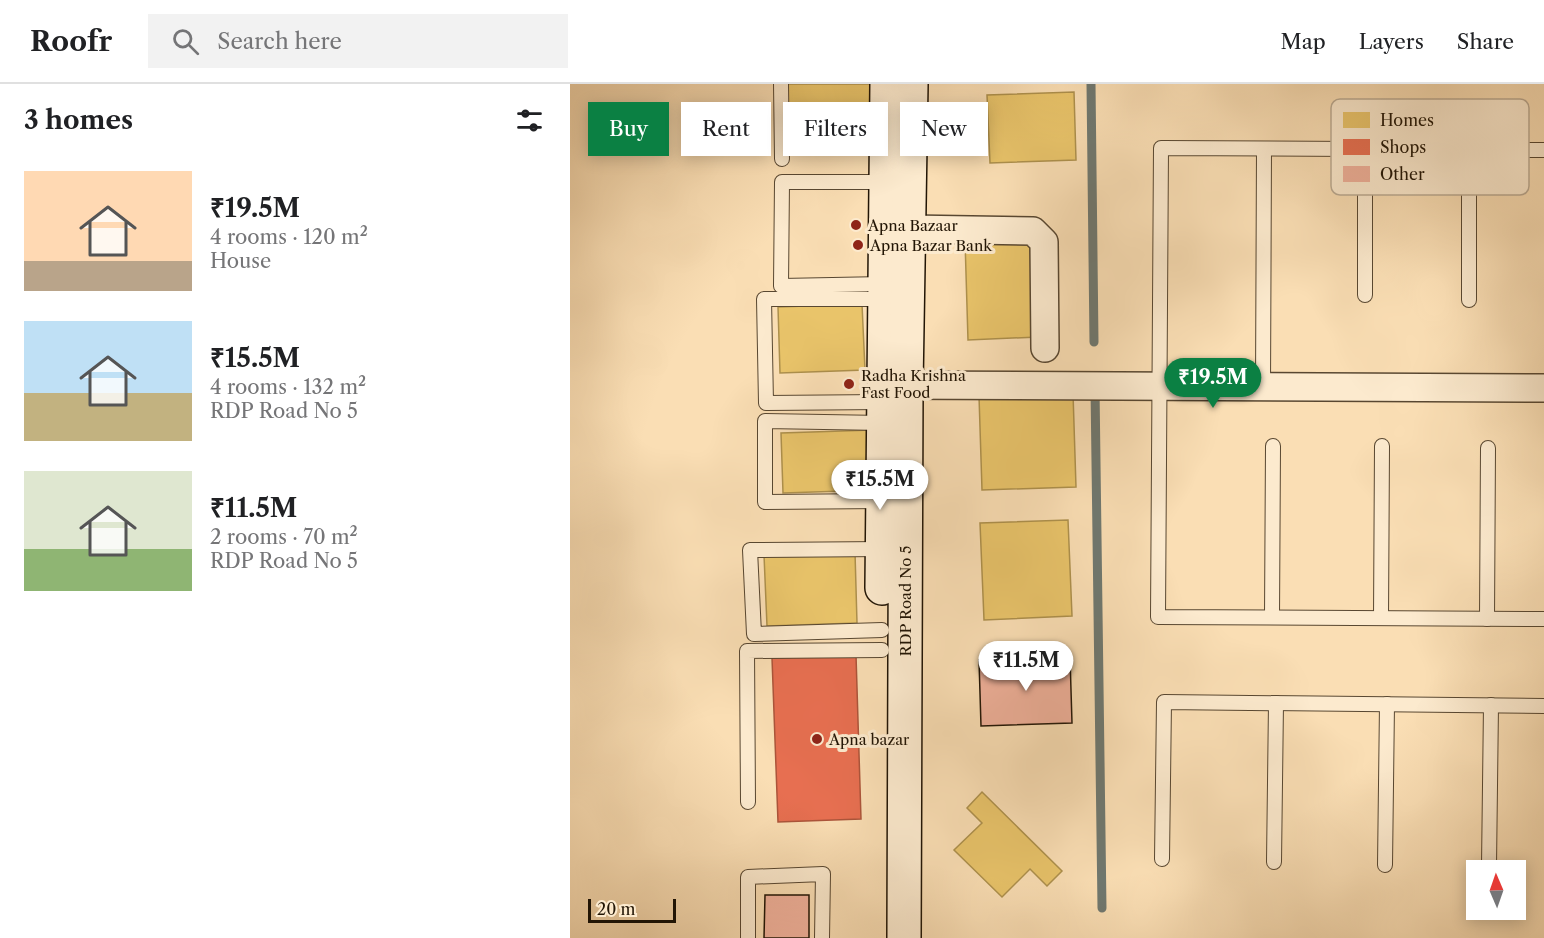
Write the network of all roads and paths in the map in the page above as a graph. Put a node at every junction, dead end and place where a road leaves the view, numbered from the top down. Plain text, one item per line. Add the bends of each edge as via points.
1 (781, 84) edge
2 (887, 84) edge
3 (911, 84) edge
4 (1264, 148) junction
5 (1331, 149) edge
6 (782, 159) dead end
7 (885, 182) junction
8 (1365, 195) edge
9 (1469, 195) edge
10 (909, 229) junction
11 (884, 292) junction
12 (1365, 295) dead end
13 (1469, 300) dead end
14 (1045, 348) dead end
15 (1160, 386) junction
16 (1263, 387) junction
17 (1544, 388) edge
18 (889, 399) junction
19 (1272, 446) dead end
20 (1382, 446) dead end
21 (1488, 448) dead end
22 (883, 501) junction
23 (882, 549) junction
24 (1272, 617) junction
25 (1382, 618) junction
26 (1487, 619) junction
27 (1544, 619) edge
28 (882, 640) junction
29 (1276, 703) junction
30 (1387, 704) junction
31 (1491, 705) junction
32 (1544, 706) edge
33 (748, 802) dead end
34 (1162, 859) dead end
35 (1489, 860) edge
36 (1274, 862) dead end
37 (1385, 865) dead end
38 (748, 938) edge
39 (822, 938) edge
40 (881, 938) edge
41 (903, 938) edge

1 - 6 lane
2 - 7 main road, RDP Road No 5
3 - 10 main road, RDP Road No 5
4 - 5 lane
4 - 15 lane via 1161,148
4 - 16 lane
7 - 11 main road, RDP Road No 5
7 - 11 lane via 782,182 781,286
8 - 12 lane
9 - 13 lane
10 - 14 street via 1033,231 1044,242
10 - 18 main road, RDP Road No 5
11 - 18 main road, RDP Road No 5
11 - 18 lane via 764,299 766,403
15 - 16 street
15 - 18 street
15 - 24 lane via 1158,617
16 - 17 street
18 - 22 main road, RDP Road No 5
18 - 22 lane via 765,421 765,502
18 - 41 main road, RDP Road No 5
19 - 24 lane
20 - 25 lane
21 - 26 lane
22 - 23 main road, RDP Road No 5
23 - 28 main road, RDP Road No 5
23 - 28 lane via 750,550 754,634
24 - 25 lane
25 - 26 lane
26 - 27 lane
28 - 33 lane via 747,651
28 - 40 main road, RDP Road No 5
29 - 30 lane
29 - 34 lane via 1164,702
29 - 36 lane
30 - 31 lane
30 - 37 lane
31 - 32 lane
31 - 35 lane
38 - 39 lane via 748,877 823,873

